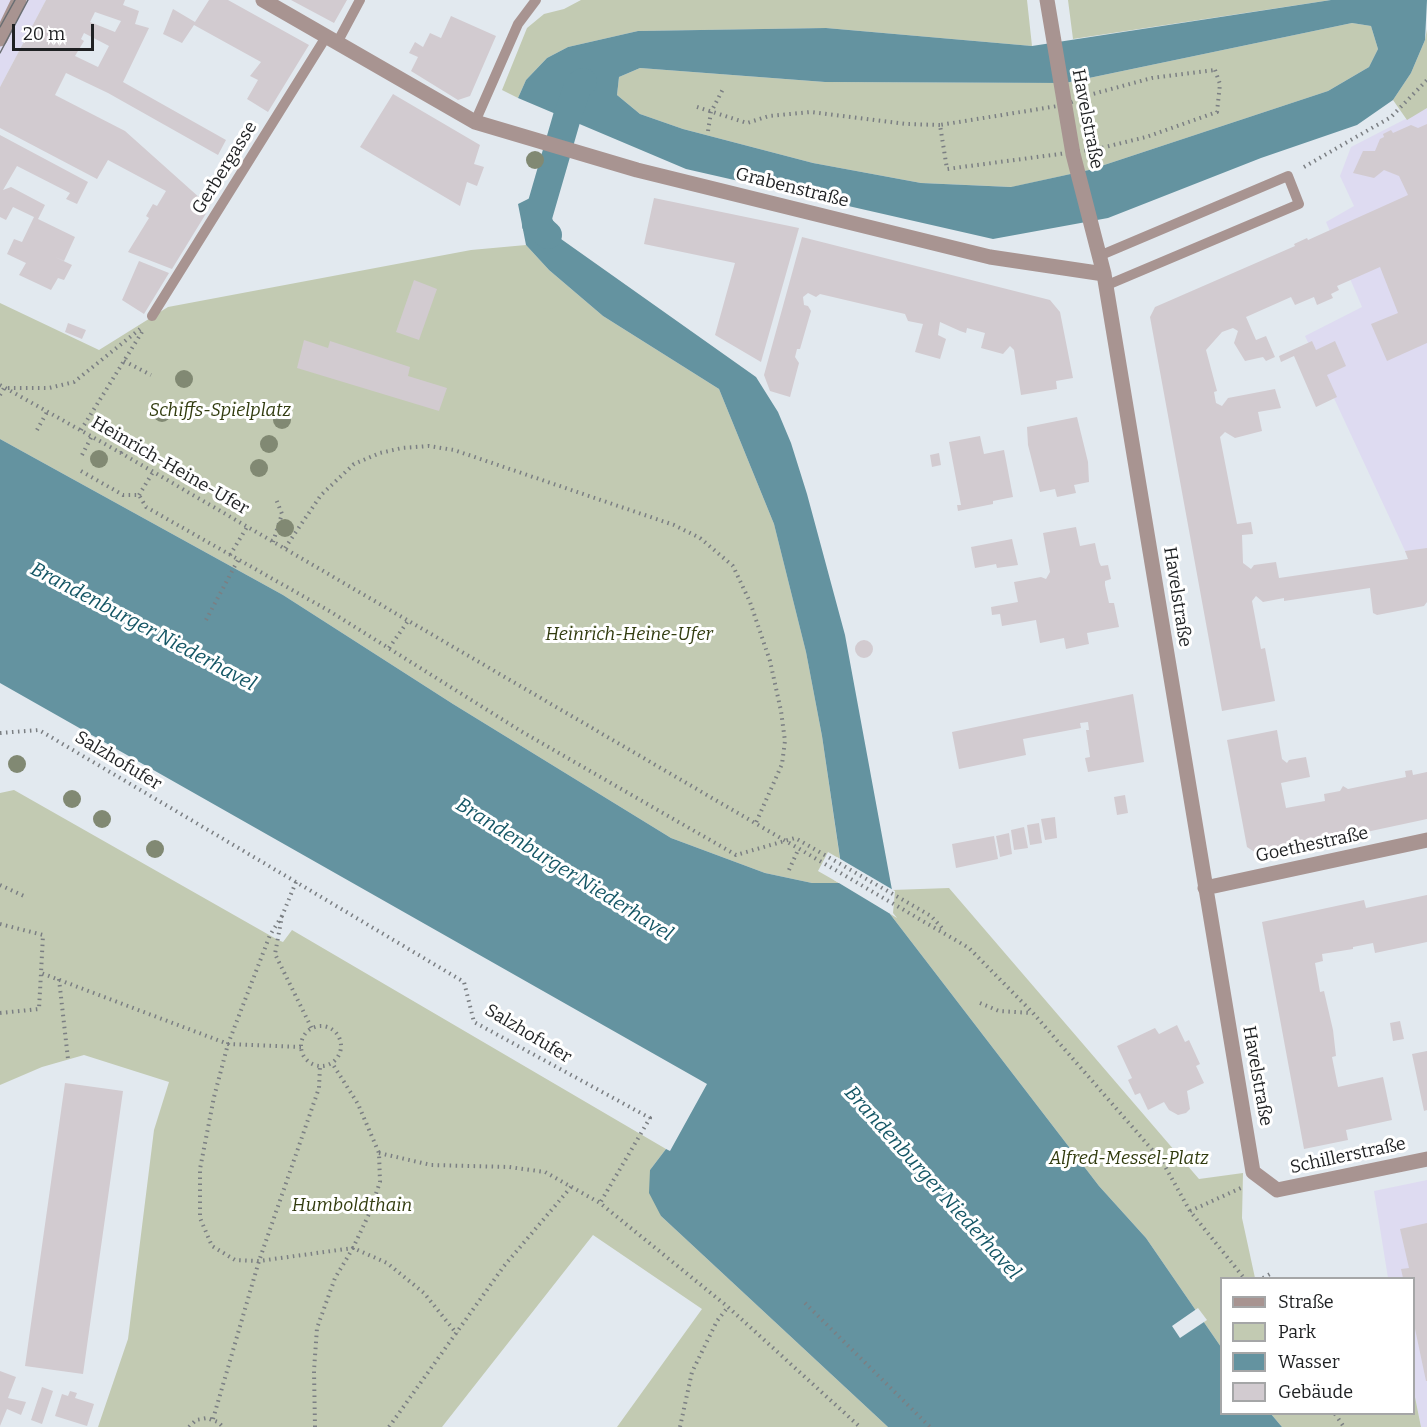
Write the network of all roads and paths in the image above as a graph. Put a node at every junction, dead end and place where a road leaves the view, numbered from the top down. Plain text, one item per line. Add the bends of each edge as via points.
1 (20, 0) edge
2 (263, 0) edge
3 (360, 0) edge
4 (536, 0) edge
5 (1047, 0) edge
6 (0, 39) edge
7 (332, 40) junction
8 (1427, 80) edge
9 (723, 89) dead end
10 (1089, 95) dead end
11 (1063, 102) junction
12 (697, 107) dead end
13 (711, 112) junction
14 (475, 122) junction
15 (940, 125) junction
16 (708, 130) dead end
17 (1074, 160) junction
18 (1288, 177) junction
19 (1099, 256) junction
20 (1104, 280) junction
21 (152, 316) dead end
22 (124, 361) junction
23 (151, 375) dead end
24 (2, 386) edge
25 (0, 395) edge
26 (47, 412) junction
27 (37, 430) dead end
28 (81, 430) junction
29 (92, 436) junction
30 (131, 437) dead end
31 (121, 453) junction
32 (82, 455) dead end
33 (81, 471) dead end
34 (153, 472) junction
35 (139, 495) junction
36 (276, 499) dead end
37 (247, 527) junction
38 (273, 542) junction
39 (285, 548) junction
40 (230, 555) junction
41 (238, 560) junction
42 (206, 620) dead end
43 (408, 621) junction
44 (389, 648) junction
45 (0, 733) edge
46 (755, 825) junction
47 (1427, 840) edge
48 (783, 841) junction
49 (798, 850) junction
50 (789, 870) dead end
51 (296, 882) junction
52 (0, 885) edge
53 (1205, 888) junction
54 (24, 896) dead end
55 (282, 916) junction
56 (0, 924) edge
57 (947, 933) junction
58 (40, 973) junction
59 (59, 979) junction
60 (980, 1003) dead end
61 (0, 1013) edge
62 (1033, 1013) junction
63 (312, 1029) junction
64 (228, 1044) junction
65 (301, 1047) junction
66 (68, 1059) dead end
67 (332, 1063) junction
68 (320, 1066) junction
69 (380, 1153) junction
70 (1427, 1159) edge
71 (1264, 1179) junction
72 (571, 1187) junction
73 (1277, 1190) joint
74 (600, 1203) junction
75 (1190, 1211) junction
76 (353, 1248) junction
77 (259, 1261) junction
78 (1272, 1272) dead end
79 (1243, 1277) edge
80 (1264, 1277) edge
81 (805, 1303) dead end
82 (728, 1307) junction
83 (457, 1334) junction
84 (213, 1419) junction
85 (189, 1427) edge
86 (223, 1427) edge
87 (315, 1427) edge
88 (389, 1427) edge
89 (680, 1427) edge
90 (860, 1427) edge
91 (930, 1427) edge

1 - 6 street
2 - 7 street, Grabenstraße
3 - 7 lane, Gerbergasse
4 - 14 lane via 518,24
5 - 11 street, Havelstraße
7 - 14 street, Grabenstraße
7 - 21 lane, Gerbergasse
8 - 18 path via 1391,117
9 - 13 path
10 - 17 path via 1192,71 1215,70 1220,84 1217,112
11 - 15 path
11 - 17 street, Havelstraße
12 - 13 path
13 - 15 path via 747,123 769,116 811,112
13 - 16 path
14 - 20 street, Grabenstraße via 675,180 990,257
15 - 17 path via 947,169
17 - 19 street, Havelstraße
18 - 19 lane
18 - 20 lane via 1299,204
19 - 20 street, Havelstraße
20 - 53 street, Havelstraße
22 - 23 path
22 - 24 path via 146,324 74,382 49,388
22 - 28 path
24 - 25 path
24 - 26 path, Heinrich-Heine-Ufer
26 - 27 path
26 - 28 path, Heinrich-Heine-Ufer
28 - 29 path, Heinrich-Heine-Ufer
29 - 31 path, Heinrich-Heine-Ufer
29 - 32 path
30 - 31 path
31 - 34 path, Heinrich-Heine-Ufer
33 - 35 path via 123,495
34 - 35 path
34 - 37 path, Heinrich-Heine-Ufer
35 - 40 path via 146,507
36 - 38 path via 282,514
37 - 38 path, Heinrich-Heine-Ufer
37 - 40 path
38 - 39 path, Heinrich-Heine-Ufer
39 - 43 path, Heinrich-Heine-Ufer
39 - 46 path via 321,495 354,464 380,453 429,446 475,457 674,525 700,538 733,566 750,602 770,661 781,711 785,741 782,764
40 - 41 path
41 - 42 path
41 - 44 path
43 - 44 path
43 - 46 path, Heinrich-Heine-Ufer
44 - 48 path via 524,733 736,855
45 - 51 path, Salzhofufer via 39,730
46 - 48 path, Heinrich-Heine-Ufer
47 - 53 street, Goethestraße
48 - 49 path, Heinrich-Heine-Ufer
48 - 57 path via 795,838 827,855 931,916
49 - 50 path
49 - 57 path, Heinrich-Heine-Ufer
51 - 55 path
51 - 74 path, Salzhofufer via 464,982 474,1022 650,1118
52 - 54 path
53 - 71 street, Havelstraße via 1253,1172
55 - 63 path via 275,954
55 - 64 path via 270,935
56 - 58 path via 43,935
57 - 62 path via 969,948
58 - 59 path
58 - 61 path via 39,1009
59 - 64 path
59 - 66 path
60 - 62 path via 999,1011
62 - 75 path via 1162,1161
63 - 65 path
63 - 67 path via 328,1028 340,1038 339,1055
64 - 65 path
64 - 77 path via 200,1169 200,1218 212,1246 235,1260
65 - 68 path via 306,1060
67 - 68 path
67 - 69 path via 358,1104
68 - 77 path via 319,1088
69 - 72 path via 431,1165 545,1172
69 - 76 path via 380,1182
70 - 73 street, Schillerstraße
71 - 73 street, Havelstraße
71 - 75 path
72 - 74 path
72 - 83 path via 504,1266
74 - 82 path
75 - 79 path
76 - 77 path
76 - 83 path via 387,1263 424,1293
76 - 87 path via 335,1278 317,1328
77 - 84 path
78 - 80 path
81 - 91 path
82 - 89 path via 692,1372
82 - 90 path
83 - 88 path
84 - 85 path via 201,1418
84 - 86 path

